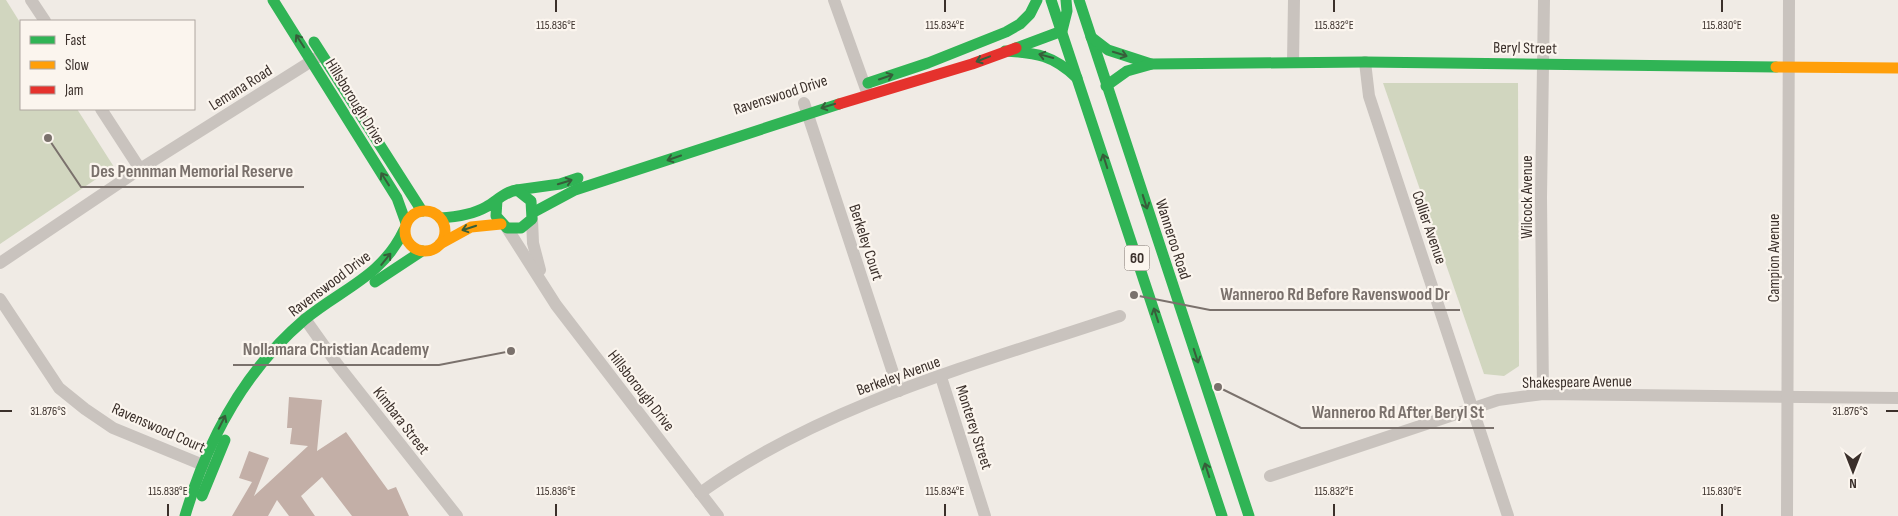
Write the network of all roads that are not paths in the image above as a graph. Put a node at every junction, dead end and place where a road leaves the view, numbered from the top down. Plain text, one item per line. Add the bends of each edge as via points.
1 (31, 0) edge
2 (273, 0) edge
3 (287, 0) edge
4 (834, 0) edge
5 (1037, 0) edge
6 (1052, 0) edge
7 (1066, 0) edge
8 (1078, 0) edge
9 (1294, 0) edge
10 (1544, 0) edge
11 (1789, 0) edge
12 (297, 16) dead end
13 (44, 20) edge
14 (307, 31) dead end
15 (1062, 31) junction
16 (1091, 38) junction
17 (1005, 51) junction
18 (317, 58) junction
19 (1293, 62) junction
20 (1365, 62) junction
21 (1544, 63) junction
22 (1152, 64) junction
23 (1788, 68) junction
24 (1898, 68) edge
25 (1078, 78) junction
26 (1106, 86) junction
27 (866, 89) junction
28 (806, 108) junction
29 (102, 110) edge
30 (140, 169) junction
31 (517, 190) junction
32 (497, 200) junction
33 (422, 211) junction
34 (533, 215) junction
35 (440, 218) junction
36 (504, 226) junction
37 (405, 227) junction
38 (440, 244) junction
39 (422, 251) junction
40 (0, 263) edge
41 (544, 282) junction
42 (0, 298) edge
43 (1120, 316) dead end
44 (308, 323) junction
45 (941, 377) junction
46 (900, 391) junction
47 (1543, 394) junction
48 (1788, 398) junction
49 (1898, 398) edge
50 (1473, 408) junction
51 (207, 466) junction
52 (1270, 476) dead end
53 (700, 493) junction
54 (185, 516) edge
55 (196, 516) edge
56 (457, 516) edge
57 (718, 516) edge
58 (985, 516) edge
59 (1222, 516) edge
60 (1249, 516) edge
61 (1508, 516) edge
62 (1787, 516) edge

1 - 13 street
18 -> 2 main road, Hillsborough Drive
3 - 12 main road
4 - 27 street
27 -> 5 main road, Ravenswood Drive via 1006,32 1030,14
6 - 15 main road, 60
7 - 15 main road
8 - 16 main road, Wanneroo Road / 60
9 - 19 street
10 - 21 street, Wilcock Avenue
11 - 23 street, Campion Avenue
14 - 18 main road, Hillsborough Drive
15 - 17 main road, Ravenswood Drive
15 - 25 main road, 60
16 -> 22 main road, Beryl Street via 1108,50
16 - 26 main road, Wanneroo Road / 60
25 -> 17 main road via 1061,61 1049,56
17 -> 27 main road, Ravenswood Drive via 930,77
18 - 30 street, Lemana Road
18 - 33 main road, Hillsborough Drive
37 -> 18 main road, Hillsborough Drive via 397,198
19 - 20 main road, Beryl Street
19 - 22 main road, Beryl Street
20 - 21 main road, Beryl Street
20 - 50 street, Collier Avenue via 1369,96
21 - 23 main road, Beryl Street
21 - 47 street, Wilcock Avenue via 1541,197
22 - 26 main road, Beryl Street via 1128,70
23 - 24 main road, Beryl Street
23 - 48 street, Campion Avenue
59 -> 25 main road, 60
26 -> 60 main road, Wanneroo Road / 60
27 - 28 main road, Ravenswood Drive
31 -> 28 main road, Ravenswood Drive via 560,184
28 -> 34 main road, Ravenswood Drive via 575,190
28 - 46 street, Berkeley Court
29 - 30 street
30 - 40 street, Lemana Road
31 - 32 main road via 509,190
31 - 34 main road via 530,197
32 - 35 main road via 473,213
32 - 36 main road via 495,213
33 - 35 main road via 429,211
33 - 37 main road via 410,217
34 - 36 main road via 521,228
34 - 41 street, Hillsborough Drive via 533,243
35 - 38 main road via 445,233
36 -> 38 main road via 471,226
36 - 41 street, Hillsborough Drive
37 - 39 main road via 410,244
44 -> 37 main road, Ravenswood Drive via 380,267 401,241
38 - 39 main road
39 - 44 main road, Ravenswood Drive
41 - 53 street, Hillsborough Drive via 556,305
42 - 51 street, Ravenswood Court via 59,388 113,428
43 - 45 street, Berkeley Avenue
44 - 51 main road, Ravenswood Drive via 254,388
44 - 56 street, Kimbara Street
45 - 46 street, Berkeley Avenue
45 - 58 street, Monterey Street
46 - 53 street, Berkeley Avenue via 826,420 722,477
47 - 48 street, Shakespeare Avenue
47 - 50 street, Shakespeare Avenue via 1498,400
48 - 49 street, Shakespeare Avenue
48 - 62 street, Campion Avenue
50 - 52 street, Shakespeare Avenue
50 - 61 street, Collier Avenue
51 - 54 main road, Ravenswood Drive
51 - 55 main road, Ravenswood Drive
53 - 57 street, Hillsborough Drive

